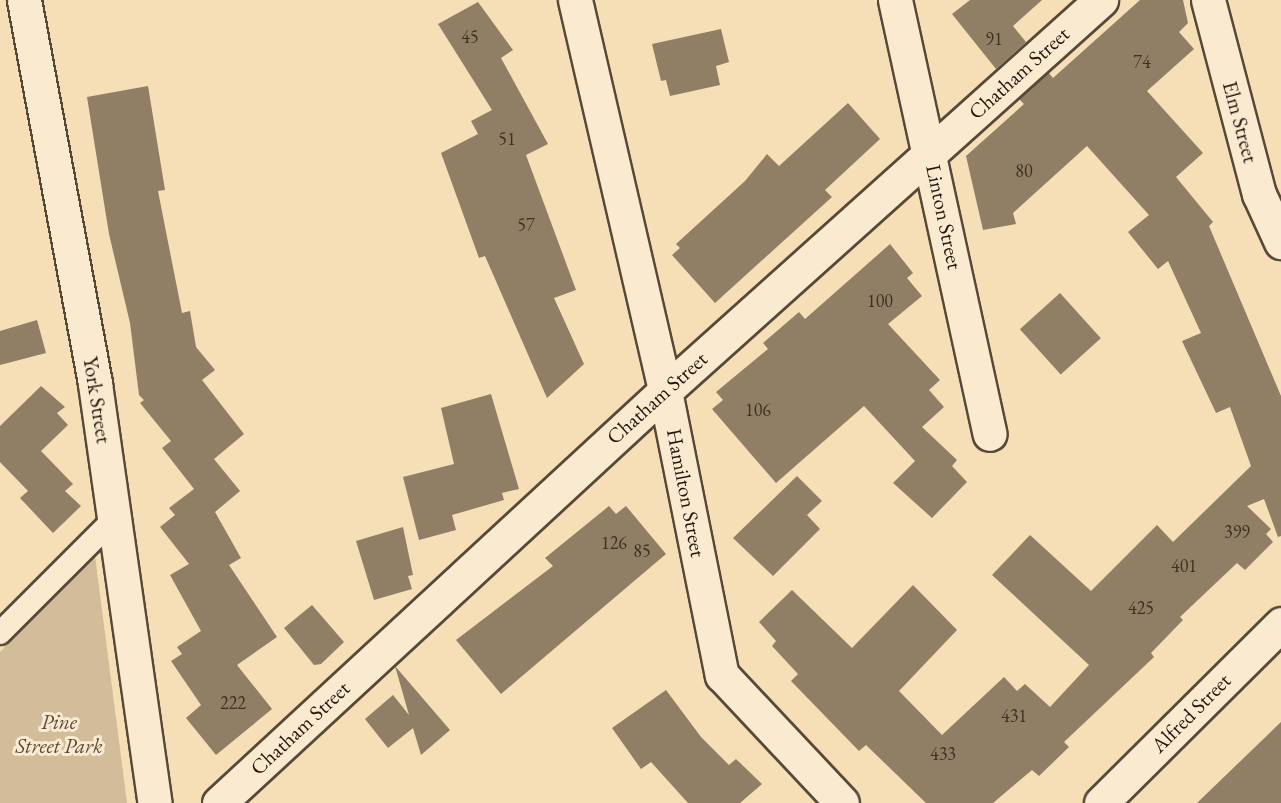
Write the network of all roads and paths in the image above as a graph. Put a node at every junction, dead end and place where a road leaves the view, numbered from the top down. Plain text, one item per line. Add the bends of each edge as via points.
1 (24, 0) edge
2 (575, 0) edge
3 (895, 0) edge
4 (1101, 0) edge
5 (1208, 0) edge
6 (930, 152) junction
7 (1281, 242) edge
8 (665, 390) junction
9 (990, 434) dead end
10 (115, 518) junction
11 (1281, 624) edge
12 (0, 633) edge
13 (155, 803) edge
14 (219, 803) edge
15 (842, 803) edge
16 (1101, 803) edge

1 - 10 street, York Street via 95,384
2 - 8 street, Hamilton Street
3 - 6 street, Linton Street
4 - 6 street, Chatham Street
5 - 7 street, Elm Street via 1259,194
6 - 8 street, Chatham Street
6 - 9 street, Linton Street
8 - 14 street, Chatham Street
8 - 15 street, Hamilton Street via 722,675
10 - 12 lane
10 - 13 street, York Street
11 - 16 street, Alfred Street

